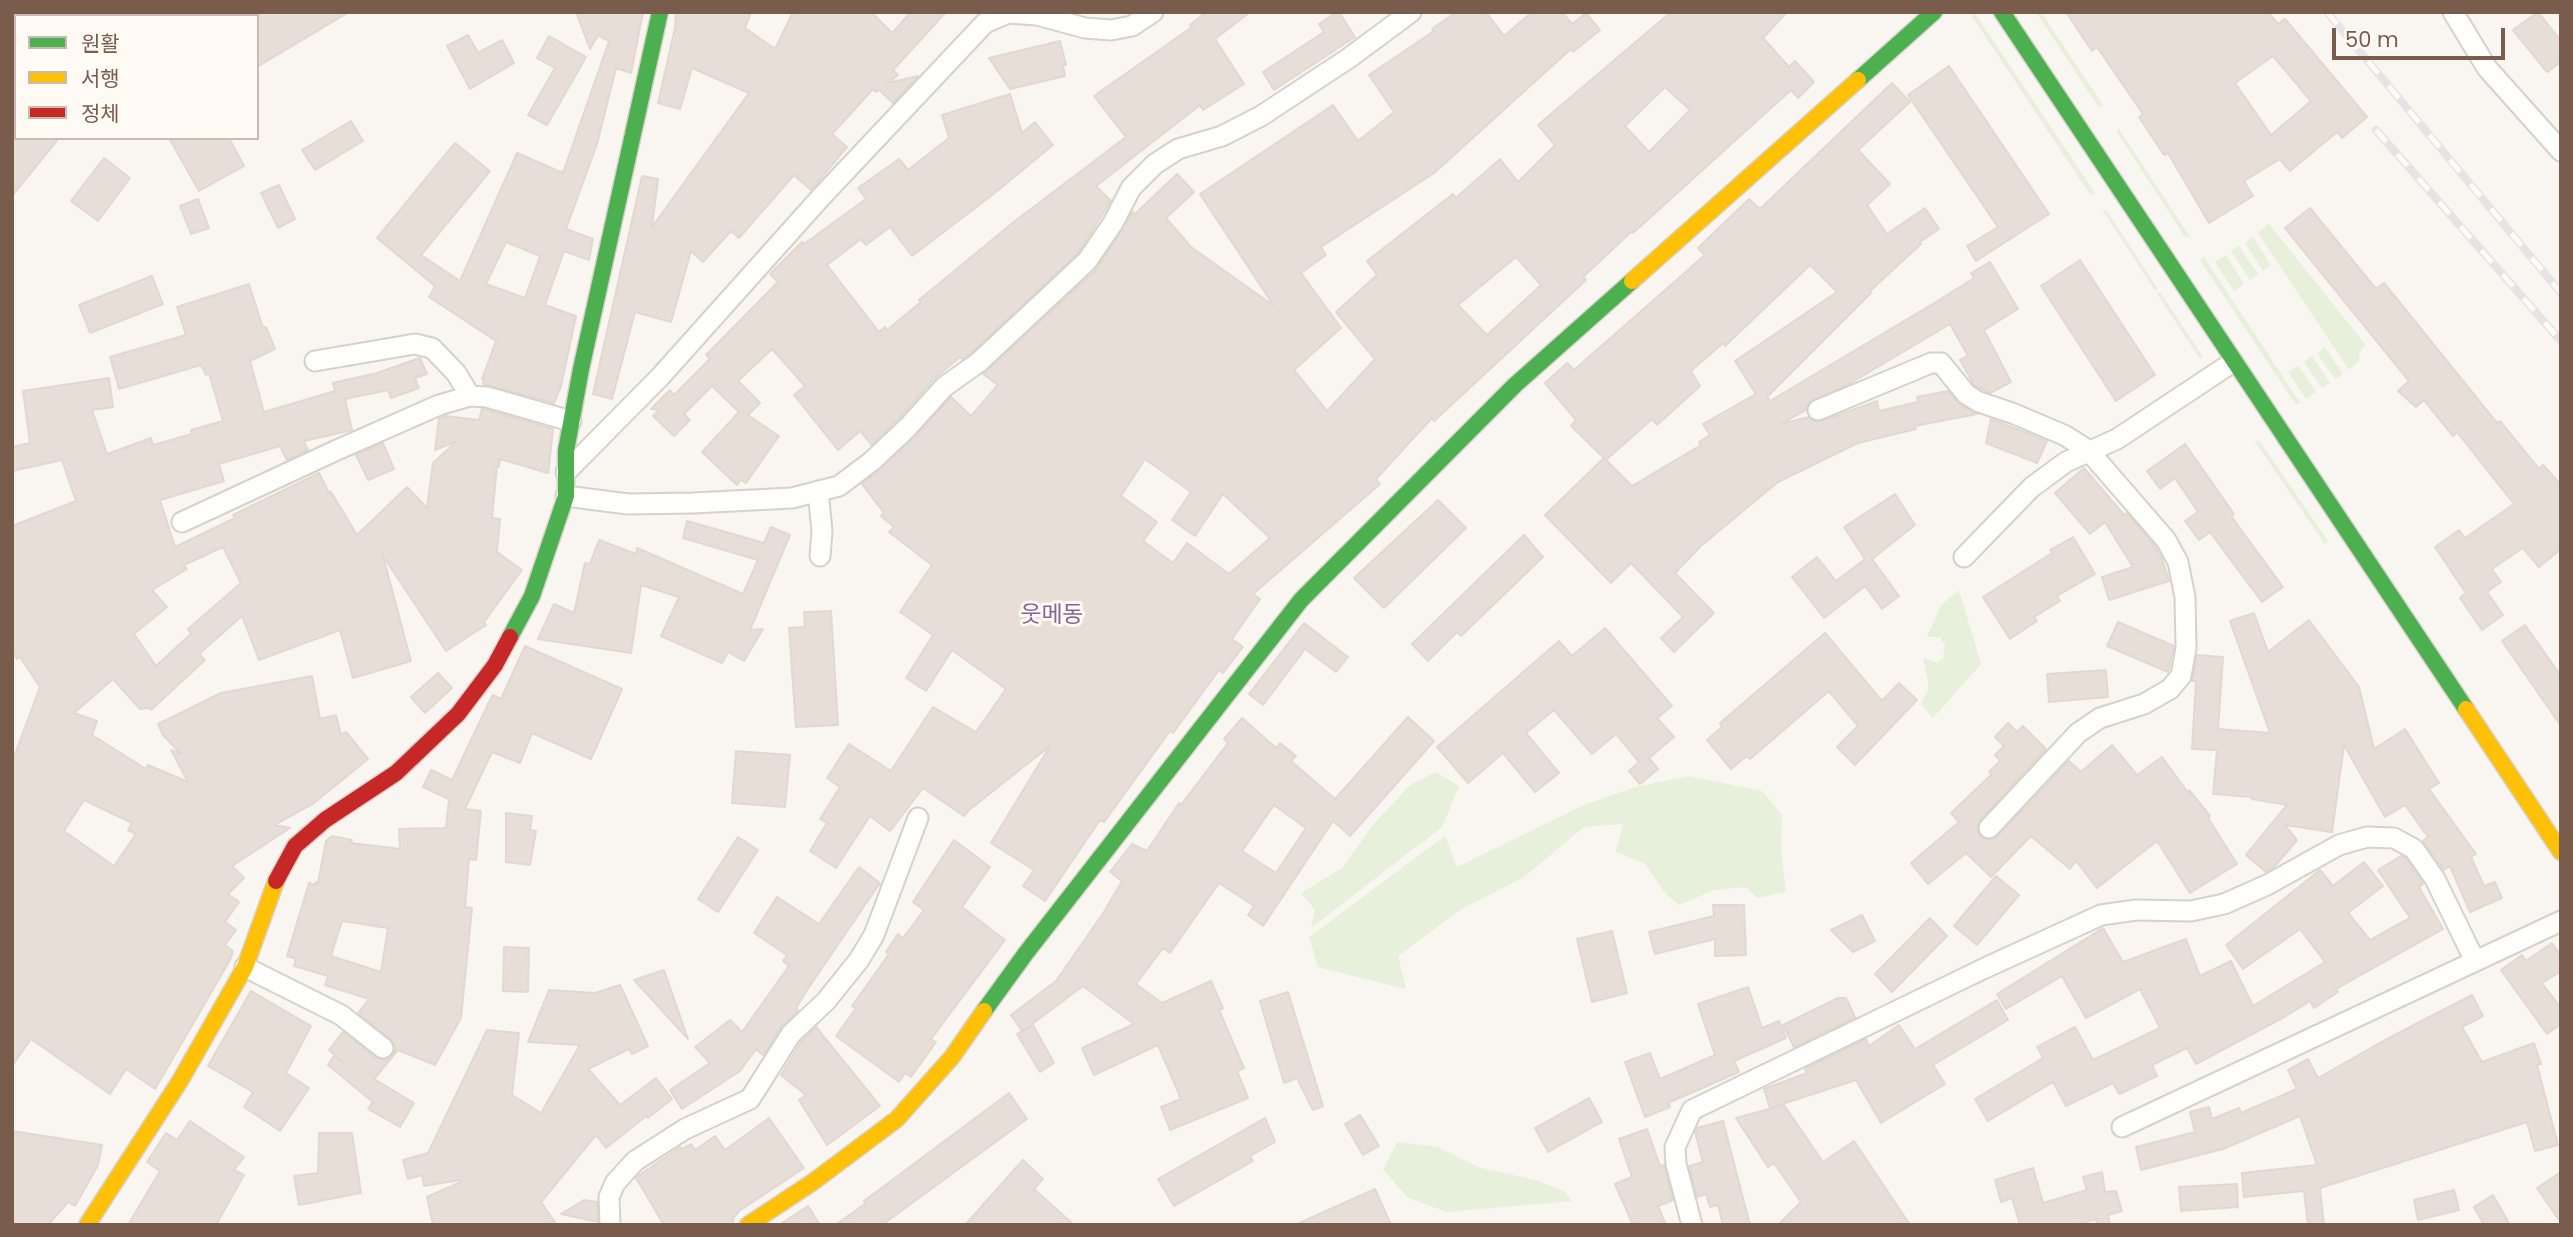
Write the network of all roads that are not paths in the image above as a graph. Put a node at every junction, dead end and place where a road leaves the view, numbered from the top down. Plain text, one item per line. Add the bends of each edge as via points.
1 (660, 12) edge
2 (1153, 12) edge
3 (1411, 12) edge
4 (1934, 12) edge
5 (2002, 12) edge
6 (2454, 12) edge
7 (2561, 151) edge
8 (315, 361) dead end
9 (2233, 362) junction
10 (470, 396) junction
11 (1818, 410) dead end
12 (571, 421) junction
13 (2088, 450) junction
14 (566, 472) junction
15 (818, 491) junction
16 (566, 496) junction
17 (182, 522) dead end
18 (820, 555) dead end
19 (1964, 557) dead end
20 (918, 818) dead end
21 (1989, 828) dead end
22 (2561, 852) edge
23 (2561, 921) edge
24 (2475, 961) junction
25 (245, 967) junction
26 (383, 1048) dead end
27 (2122, 1127) dead end
28 (87, 1225) edge
29 (610, 1225) edge
30 (748, 1225) edge
31 (1692, 1225) edge

1 - 12 street
2 - 14 street via 1132,26 1111,30 1008,13 985,23 660,377
3 - 15 street via 1261,116 1222,136 1178,149 1155,164 1131,188 1087,261 1049,298 979,362 944,387 872,461 839,486
4 - 30 street via 1515,385 1301,600 1026,953 952,1057 897,1119
5 - 9 street
6 - 7 street via 2487,68
8 - 10 street via 415,344 432,348
9 - 13 street via 2117,439
9 - 22 street
10 - 12 street
10 - 17 street via 439,405
11 - 13 street via 1931,363 1941,363 1966,394 1979,402 2064,435
12 - 14 street
13 - 19 street via 2032,486
13 - 21 street via 2166,540 2178,562 2185,597 2186,648 2181,676 2170,689 2144,704 2101,718 2078,733
14 - 16 street
15 - 16 street via 792,498 693,503 628,504
15 - 18 street
16 - 25 street via 533,596 495,665 458,714 396,773 295,846 276,880
20 - 29 street via 874,934 859,960 791,1034 750,1099 685,1129 635,1161 609,1197
23 - 24 street
24 - 27 street
24 - 31 street via 2435,879 2414,849 2394,838 2367,837 2339,845 2224,904 2192,911 2101,915 1692,1110 1675,1147
25 - 26 street via 341,1015
25 - 28 street via 180,1082

